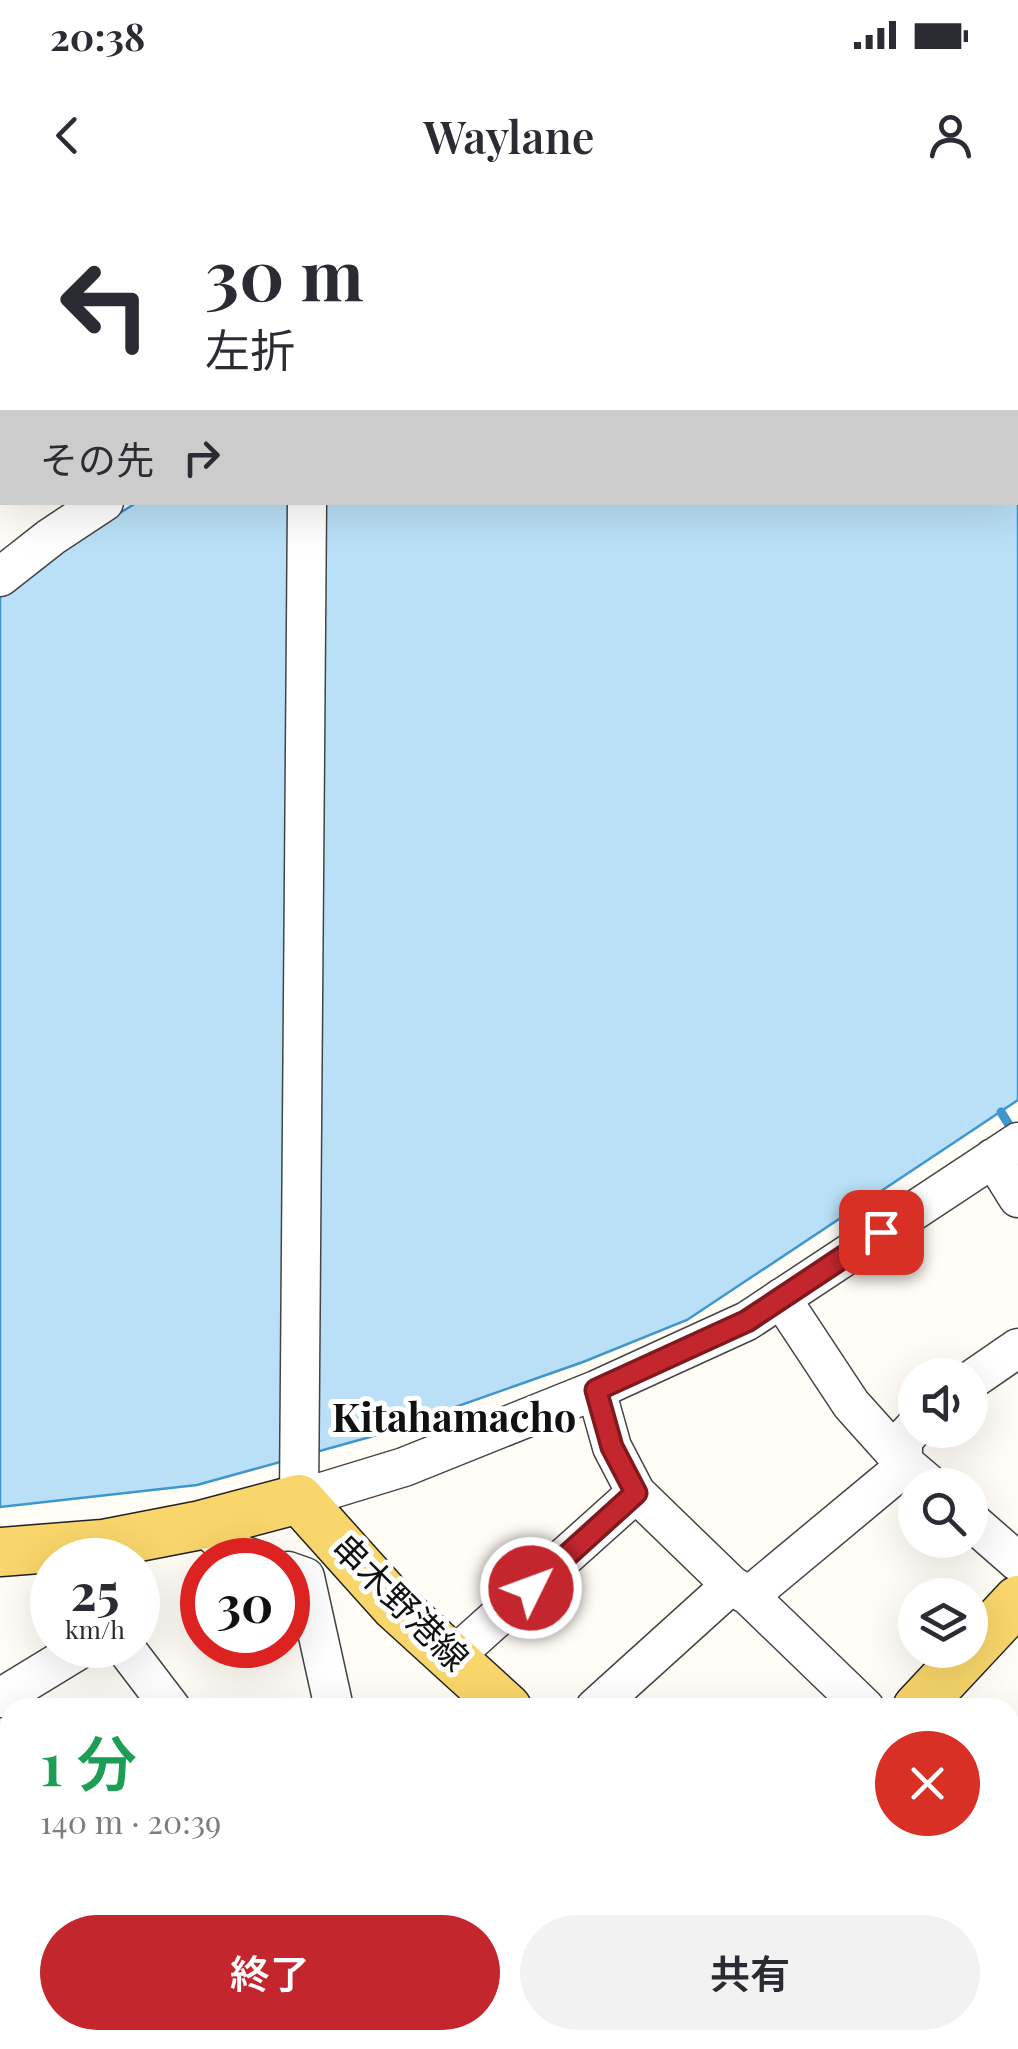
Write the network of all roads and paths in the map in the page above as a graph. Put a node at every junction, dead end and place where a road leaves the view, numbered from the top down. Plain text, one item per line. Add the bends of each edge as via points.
1 (99, 505) edge
2 (308, 505) edge
3 (0, 577) edge
4 (1005, 1150) edge
5 (1018, 1198) edge
6 (781, 1298) junction
7 (1018, 1348) edge
8 (988, 1369) edge
9 (596, 1390) junction
10 (916, 1458) edge
11 (300, 1478) junction
12 (636, 1493) junction
13 (202, 1526) junction
14 (988, 1536) edge
15 (157, 1538) edge
16 (218, 1538) edge
17 (0, 1552) edge
18 (30, 1552) edge
19 (1018, 1562) edge
20 (740, 1591) junction
21 (1018, 1600) edge
22 (310, 1603) edge
23 (452, 1658) junction
24 (49, 1668) edge
25 (141, 1668) edge
26 (0, 1698) edge
27 (163, 1698) edge
28 (332, 1698) edge
29 (496, 1698) edge
30 (607, 1698) edge
31 (854, 1698) edge
32 (926, 1698) edge

1 - 3 street
2 - 11 street
4 - 5 street
4 - 6 street
6 - 9 street via 747,1321
6 - 10 street via 851,1404
7 - 8 street
9 - 11 street via 404,1468
9 - 12 street via 612,1447
10 - 20 street
11 - 13 main road
11 - 23 main road, 串木野港線 via 395,1606
12 - 20 street
12 - 23 street
13 - 15 main road
13 - 16 street
14 - 19 street
17 - 18 main road
20 - 30 street
20 - 31 street
21 - 32 main road
22 - 28 street
23 - 29 main road, 串木野港線
24 - 26 street
25 - 27 street

